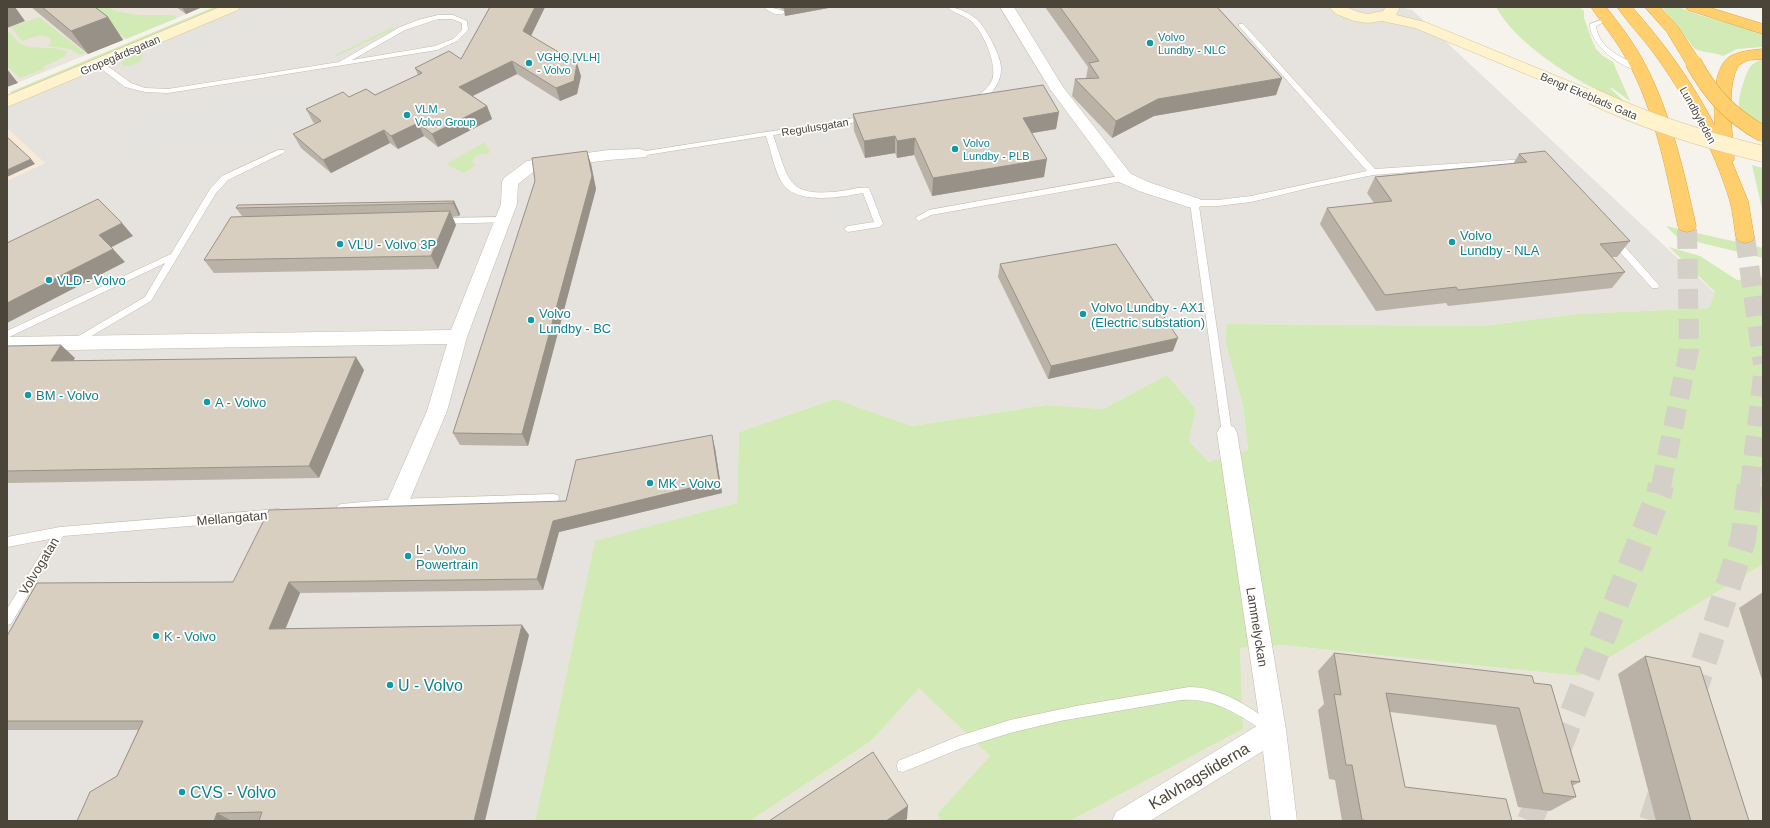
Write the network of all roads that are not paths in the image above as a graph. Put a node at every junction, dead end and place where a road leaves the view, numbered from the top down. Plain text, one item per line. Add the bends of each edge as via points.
1 (233, 7) edge
2 (767, 7) edge
3 (950, 7) edge
4 (1007, 7) edge
5 (1336, 7) edge
6 (1598, 7) edge
7 (1624, 7) edge
8 (1652, 7) edge
9 (1692, 7) edge
10 (1390, 10) edge
11 (783, 12) dead end
12 (1608, 19) junction
13 (1240, 25) dead end
14 (1763, 29) edge
15 (1763, 54) edge
16 (342, 63) junction
17 (99, 64) junction
18 (1639, 68) junction
19 (972, 101) edge
20 (7, 102) edge
21 (878, 116) edge
22 (769, 134) junction
23 (1763, 134) edge
24 (281, 152) dead end
25 (640, 154) joint
26 (1763, 154) edge
27 (1538, 163) edge
28 (1725, 165) junction
29 (1373, 172) junction
30 (1125, 178) junction
31 (1194, 203) junction
32 (919, 218) dead end
33 (503, 220) junction
34 (432, 222) edge
35 (1687, 226) tunnel mouth
36 (848, 229) dead end
37 (1607, 233) edge
38 (1745, 237) tunnel mouth
39 (174, 256) junction
40 (1655, 286) dead end
41 (7, 335) edge
42 (458, 337) junction
43 (7, 344) edge
44 (72, 344) junction
45 (1227, 433) joint
46 (554, 498) dead end
47 (397, 504) junction
48 (326, 510) edge
49 (287, 513) edge
50 (60, 532) junction
51 (7, 542) edge
52 (7, 620) edge
53 (1273, 730) junction
54 (903, 766) dead end
55 (1125, 821) edge
56 (1284, 821) edge

1 - 17 street, Gropegårdsgatan
2 - 11 lane via 774,12
3 - 19 lane via 974,20 996,58 998,68 991,94
4 - 30 street via 1053,89
5 - 10 street, Bengt Ekeblads Gata via 1345,13 1375,18
6 - 12 highway
7 - 28 highway, Lundbyleden via 1657,47 1682,86 1707,127
8 - 23 highway, bridge via 1673,30 1707,87 1721,105
9 - 14 highway
10 - 26 street, Bengt Ekeblads Gata, bridge via 1663,127
12 - 18 highway
12 - 18 lane via 1593,24 1597,39 1611,56
13 - 29 lane
15 - 28 highway via 1742,57 1732,62 1726,72 1722,91
16 - 16 lane via 437,48 454,40 465,30 465,22 459,17 434,17 388,36
16 - 17 lane via 168,91 145,90 128,85
17 - 20 street, Gropegårdsgatan
18 - 35 highway via 1654,104 1676,175
21 - 22 lane, Regulusgatan
22 - 25 lane, Regulusgatan
22 - 36 lane via 785,180 788,186 796,191 828,196 866,190 879,224
24 - 39 lane via 225,178 213,191
25 - 33 street via 609,155 533,165 510,182 509,204
27 - 29 lane via 1521,160
28 - 38 highway, Lundbyleden via 1739,202
29 - 31 lane via 1251,199
30 - 31 street
30 - 32 lane via 929,213
31 - 45 lane
33 - 34 lane
33 - 42 street
37 - 40 lane
39 - 41 lane
39 - 44 lane via 148,298
42 - 44 street
42 - 47 street via 437,411
43 - 44 street
45 - 53 street, Lammelyckan
46 - 47 lane
47 - 48 lane
49 - 50 lane, Mellangatan
50 - 51 lane, Mellangatan
50 - 52 lane, Volvogatan
53 - 54 lane via 1217,697 1195,693 1040,719 993,731
53 - 55 street, Kalvhagsliderna
53 - 56 street, Lammelyckan

